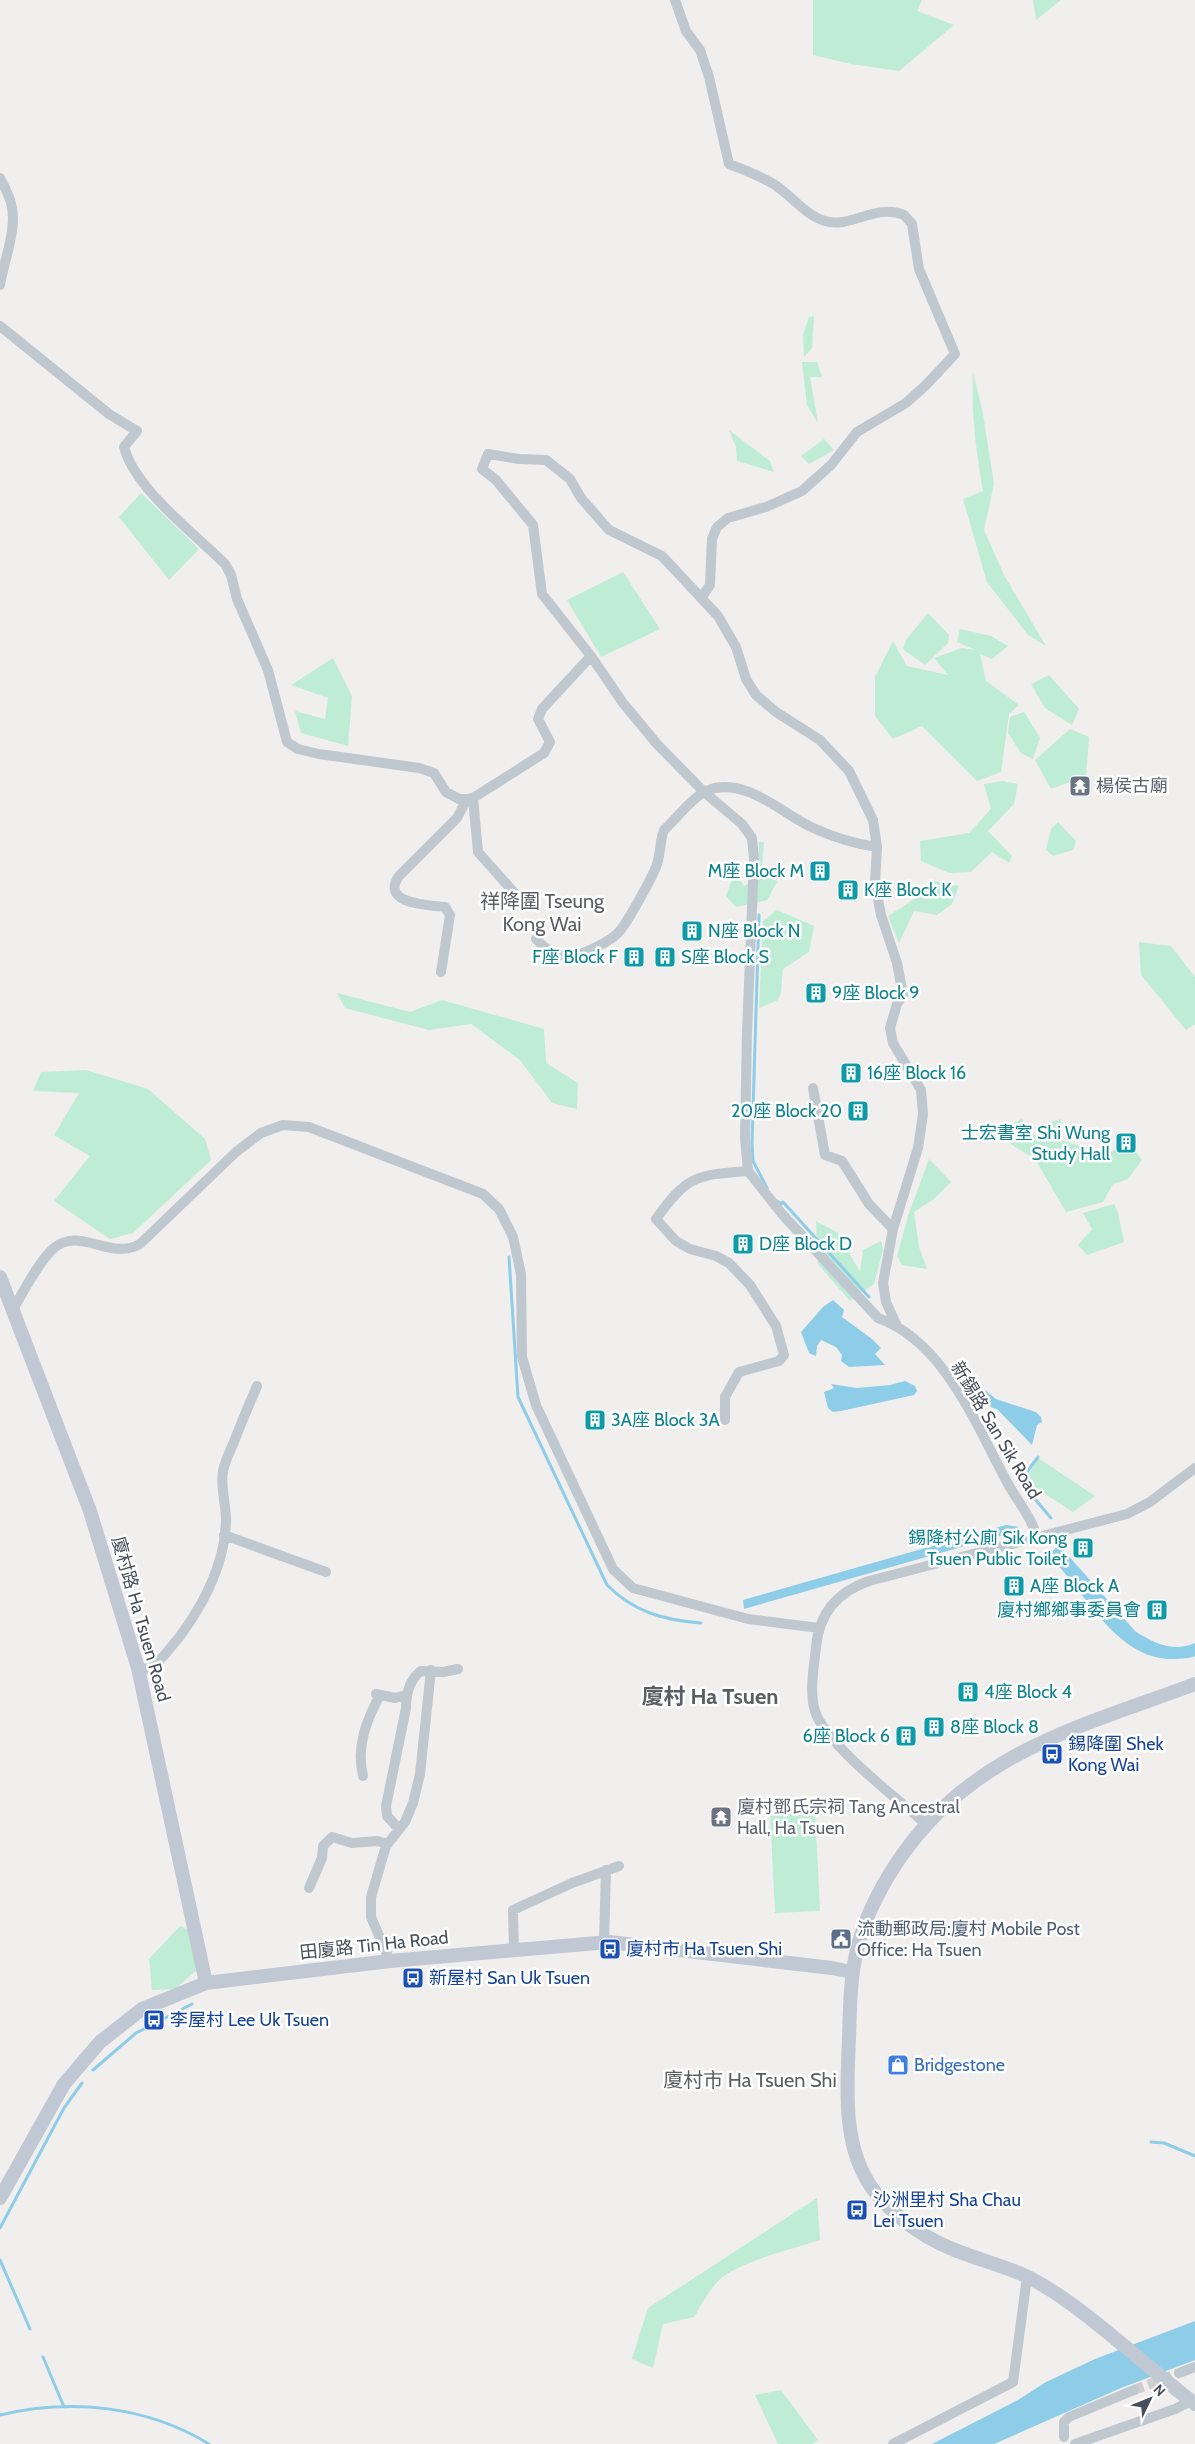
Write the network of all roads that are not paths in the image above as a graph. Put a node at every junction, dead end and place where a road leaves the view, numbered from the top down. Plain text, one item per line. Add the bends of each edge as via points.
1 (675, 0) edge
2 (0, 178) edge
3 (0, 285) edge
4 (0, 326) edge
5 (702, 597) junction
6 (591, 656) junction
7 (704, 792) junction
8 (470, 798) junction
9 (877, 847) junction
10 (518, 898) dead end
11 (536, 939) dead end
12 (441, 972) dead end
13 (813, 1088) dead end
14 (748, 1171) junction
15 (893, 1230) junction
16 (0, 1277) edge
17 (12, 1309) junction
18 (896, 1324) junction
19 (257, 1386) dead end
20 (725, 1420) dead end
21 (1195, 1468) edge
22 (224, 1535) junction
23 (1037, 1538) junction
24 (326, 1572) dead end
25 (819, 1628) junction
26 (138, 1668) junction
27 (458, 1669) dead end
28 (431, 1670) junction
29 (1195, 1684) edge
30 (406, 1695) junction
31 (363, 1776) dead end
32 (926, 1824) junction
33 (399, 1829) junction
34 (388, 1844) junction
35 (619, 1866) dead end
36 (606, 1870) junction
37 (309, 1888) dead end
38 (604, 1942) junction
39 (514, 1950) junction
40 (390, 1961) junction
41 (852, 1972) junction
42 (206, 1983) junction
43 (0, 2198) edge
44 (1027, 2277) junction
45 (1195, 2368) edge
46 (1179, 2373) tunnel mouth
47 (1134, 2390) tunnel mouth
48 (1193, 2403) edge
49 (1064, 2437) dead end
50 (893, 2444) edge
51 (1075, 2444) edge

1 - 5 street via 686,31 700,50 709,77 729,164 776,186 824,221 834,223 883,211 904,214 912,224 919,269 955,354 906,403 857,432 831,465 802,491 766,507 728,518 717,527 712,539 710,585
2 - 3 street via 12,204 12,228
4 - 8 street via 109,414 137,431 124,447 127,458 156,498 225,564 231,575 237,599 268,670 287,742 298,749 319,754 419,768 434,774 446,792 459,798
5 - 6 street via 662,556 609,530 581,498 570,479 546,460 488,454 482,470 496,480 533,525 542,594
5 - 9 street via 718,616 736,647 746,679 756,695 820,740 849,770 873,820
6 - 7 street via 641,724
6 - 8 street via 542,709 538,719 550,742 544,754
7 - 9 street via 717,788 739,789 811,827 851,843
7 - 11 street via 664,830 656,867 618,933 598,947 567,957 545,948
7 - 14 street via 742,824 752,838 753,846 745,1138
8 - 10 street via 478,852
8 - 12 street via 457,818 399,876 394,886 401,898 412,904 448,910 450,915
9 - 15 street via 875,883 904,995 897,1004 890,1028 893,1042 921,1090 923,1114 918,1148
13 - 15 street via 825,1155 842,1161 869,1204
14 - 18 street via 782,1214 878,1318
14 - 20 street via 710,1174 693,1179 678,1189 656,1219 676,1241 729,1263 750,1285 776,1326 784,1355 779,1361 739,1372 725,1397
15 - 18 street via 883,1283 886,1302
16 - 17 street, 廈村路 Ha Tsuen Road
17 - 25 street via 54,1248 74,1239 122,1250 131,1249 236,1152 261,1133 283,1125 309,1127 482,1194 499,1209 514,1238 521,1274 522,1357 536,1405 613,1569 634,1588 748,1619
17 - 26 street, 廈村路 Ha Tsuen Road via 90,1511
18 - 23 street, 新錫路 San Sik Road via 951,1379 1008,1485 1034,1525
19 - 22 street via 223,1469
21 - 23 street via 1134,1510
22 - 24 street
22 - 26 street via 221,1554 210,1582 188,1625 151,1670
23 - 25 street via 856,1586 833,1603
25 - 32 street via 812,1691 821,1726 834,1743
26 - 42 street, 廈村路 Ha Tsuen Road
27 - 28 street
28 - 30 street via 415,1675
28 - 33 street via 420,1774 413,1803
29 - 32 street via 1019,1753 959,1792
30 - 31 street via 395,1698 378,1694 363,1736 359,1760
30 - 33 street via 386,1806 387,1816
32 - 41 street via 880,1891 864,1927
33 - 34 street
34 - 37 street via 377,1841 352,1843 332,1837 323,1846 322,1858
34 - 40 street via 372,1897 371,1917
35 - 36 street
36 - 38 street
36 - 39 street via 512,1910
38 - 39 street, 田廈路 Tin Ha Road
38 - 41 street, 田廈路 Tin Ha Road via 651,1945
39 - 40 street, 田廈路 Tin Ha Road
40 - 42 street, 田廈路 Tin Ha Road
41 - 44 street via 847,2069 849,2118 862,2171 872,2188 915,2228 948,2247
42 - 43 street, 田廈路 Tin Ha Road via 142,2009 100,2042 64,2084
44 - 48 street, bridge via 1062,2296
44 - 50 street via 1013,2382
45 - 46 street
47 - 49 street via 1070,2417 1064,2422
48 - 51 street

